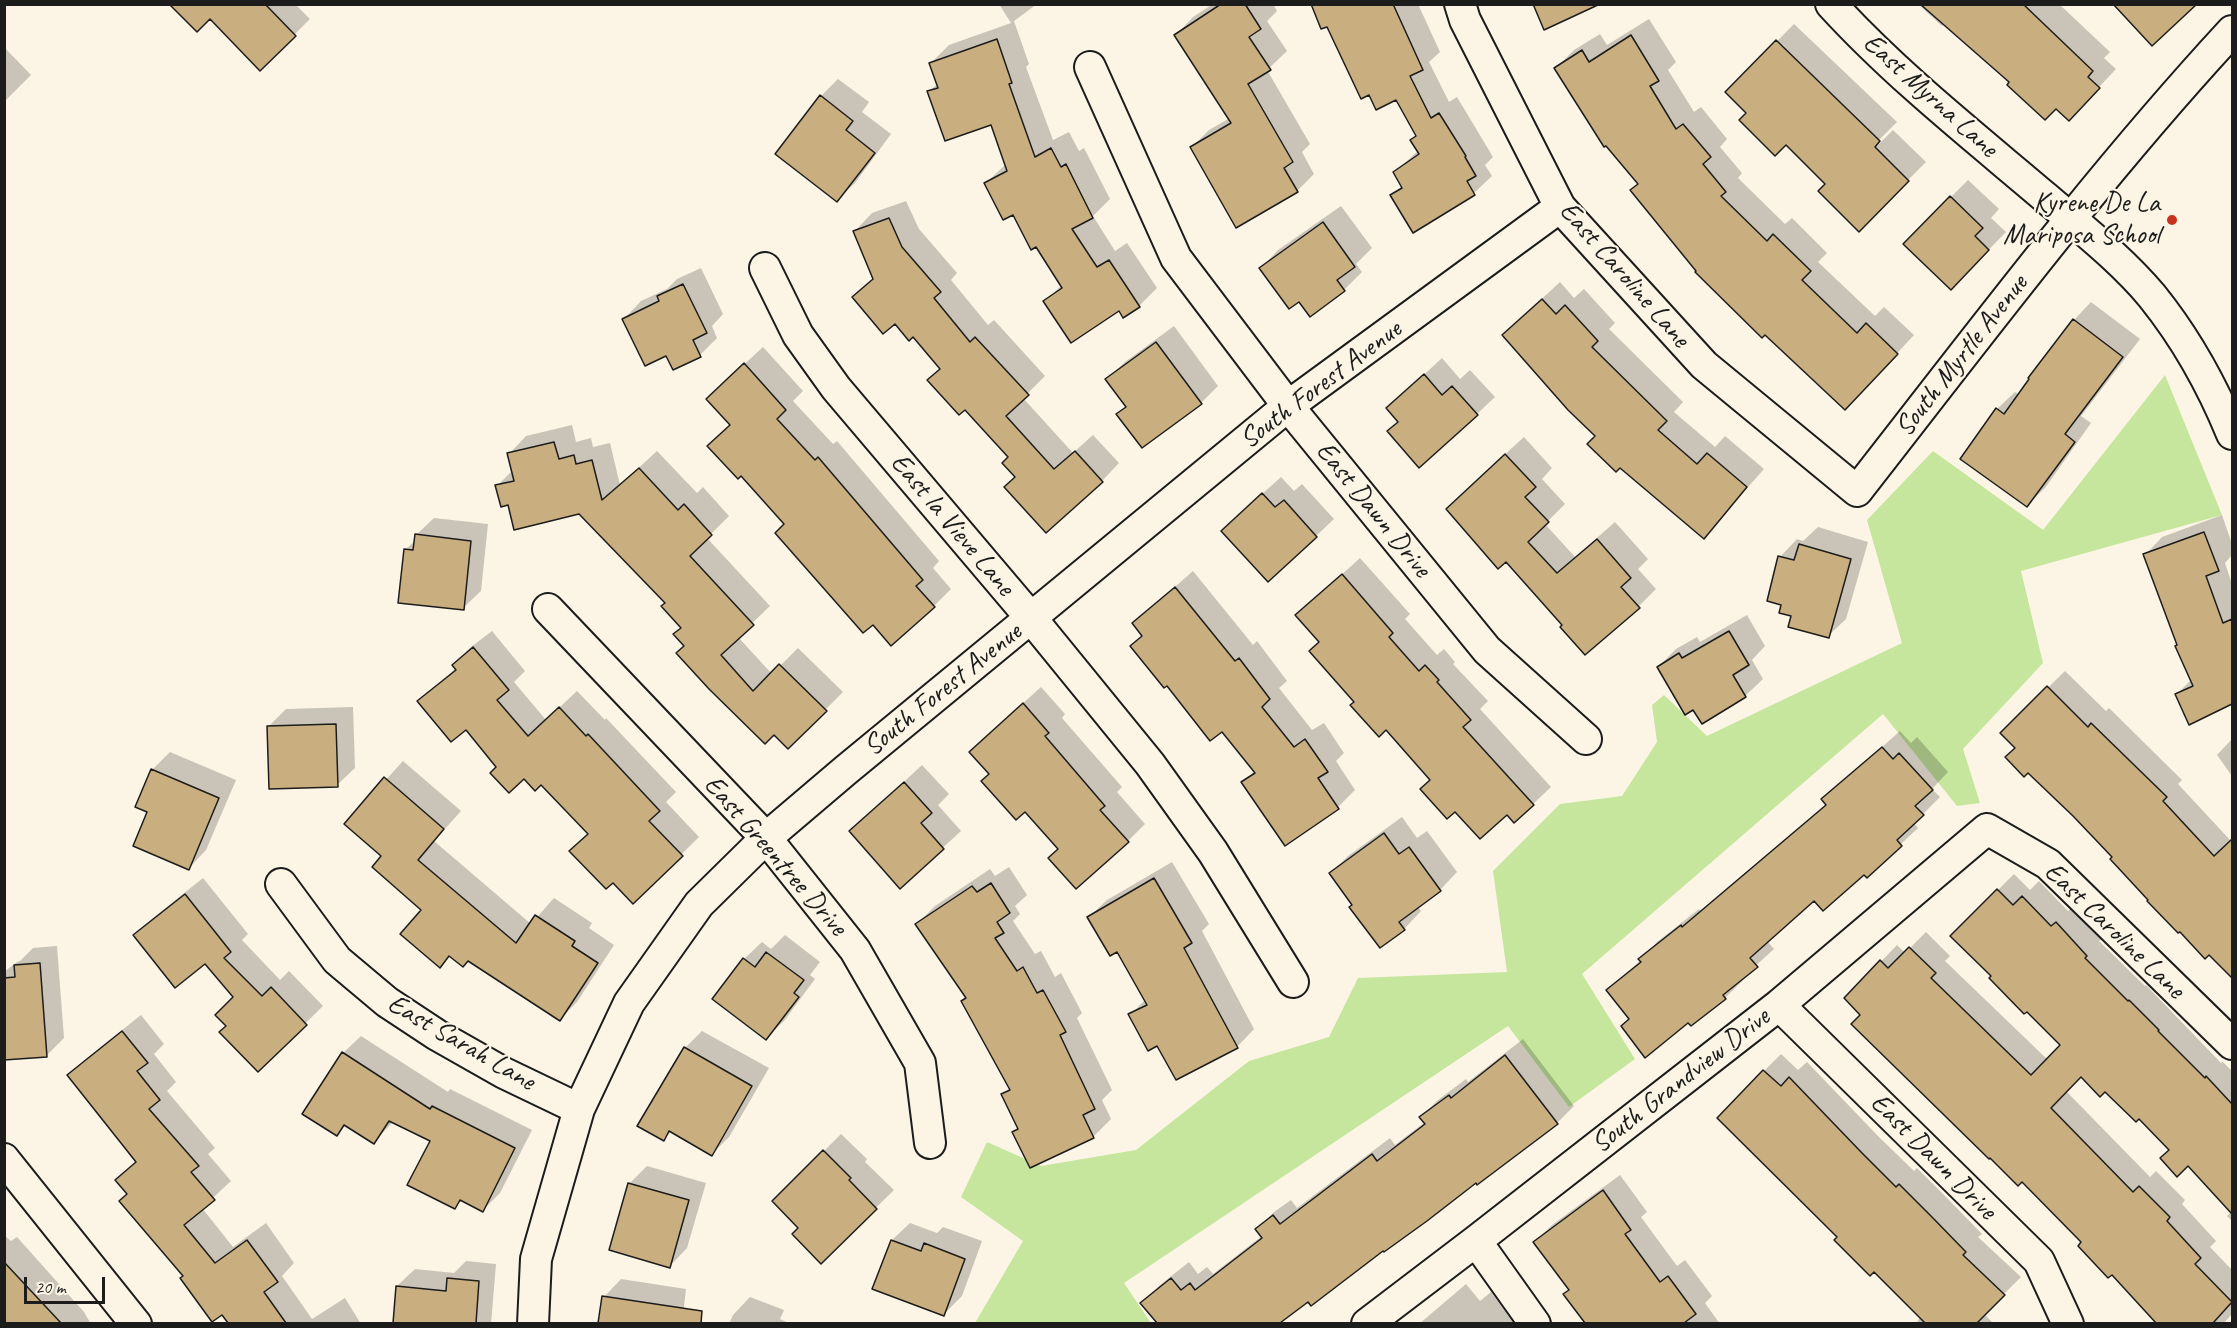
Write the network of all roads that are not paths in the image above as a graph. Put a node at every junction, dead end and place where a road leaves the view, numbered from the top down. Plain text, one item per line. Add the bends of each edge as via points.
1 (1460, 4) edge
2 (1831, 4) edge
3 (2232, 31) edge
4 (1090, 67) dead end
5 (1560, 207) junction
6 (2070, 219) junction
7 (765, 268) dead end
8 (1288, 406) junction
9 (2232, 434) edge
10 (1857, 491) joint
11 (548, 609) dead end
12 (1031, 618) junction
13 (1586, 739) dead end
14 (1987, 829) joint
15 (766, 838) junction
16 (281, 884) dead end
17 (1293, 982) dead end
18 (1779, 1005) junction
19 (2232, 1044) edge
20 (579, 1109) junction
21 (930, 1143) dead end
22 (4, 1159) edge
23 (1476, 1241) junction
24 (136, 1323) edge
25 (533, 1323) edge
26 (1366, 1323) edge
27 (1535, 1323) edge
28 (2068, 1323) edge

1 - 5 street, East Caroline Lane
2 - 6 street, East Myrna Lane via 1923,92
3 - 6 street, South Myrtle Avenue
4 - 8 street, East Dawn Drive via 1176,258
5 - 8 street, South Forest Avenue
5 - 10 street, East Caroline Lane via 1704,365
6 - 9 street, East Myrna Lane via 2151,295 2198,363
6 - 10 street, South Myrtle Avenue
7 - 12 street, East la Vieve Lane via 798,335 836,388
8 - 12 street, South Forest Avenue
8 - 13 street, East Dawn Drive via 1487,650
11 - 15 street, East Greentree Drive
12 - 15 street, South Forest Avenue
12 - 17 street, East la Vieve Lane via 1150,764 1213,852
14 - 18 street, South Grandview Drive
14 - 19 street, East Caroline Lane via 2048,864
15 - 20 street, South Forest Avenue via 699,904 629,1003
15 - 21 street, East Greentree Drive via 855,950 920,1063
16 - 20 street, East Sarah Lane via 337,960 387,1002 504,1073
18 - 23 street, South Grandview Drive
18 - 28 street, East Dawn Drive via 2038,1261
20 - 25 street, South Forest Avenue via 536,1259
22 - 24 street
23 - 26 street, South Grandview Drive
23 - 27 street

